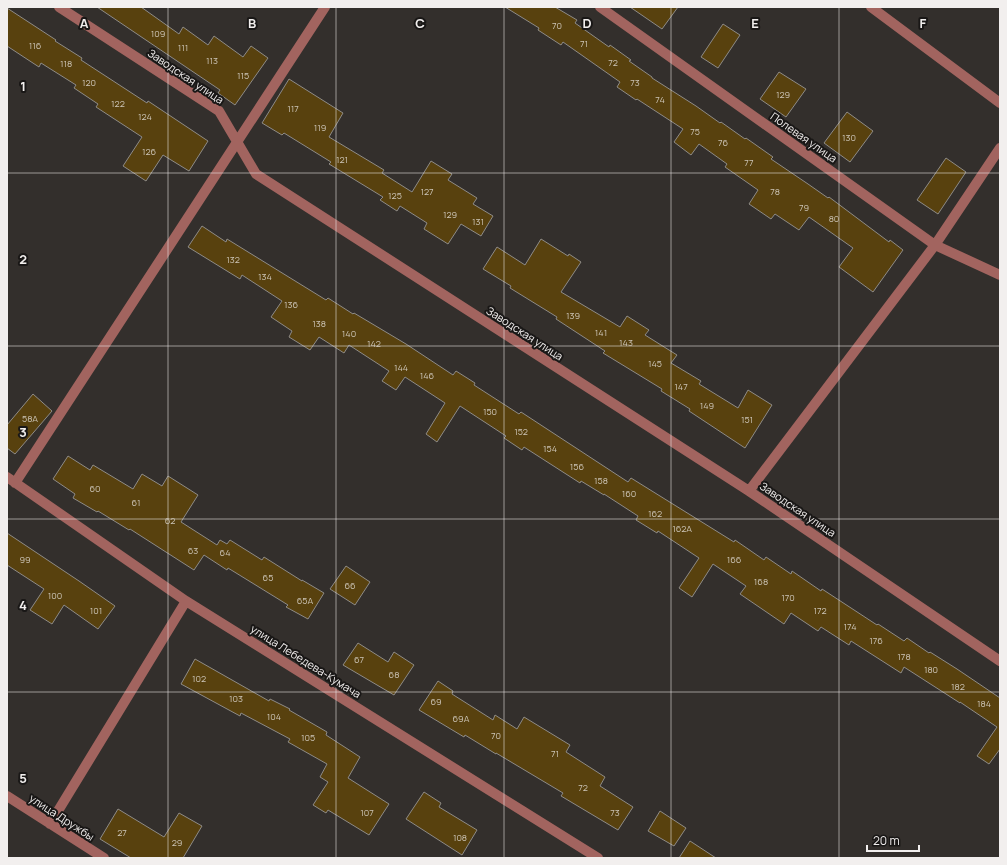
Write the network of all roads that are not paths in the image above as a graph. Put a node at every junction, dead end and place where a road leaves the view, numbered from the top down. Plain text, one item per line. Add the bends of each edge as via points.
1 (59, 7) edge
2 (325, 7) edge
3 (600, 7) edge
4 (871, 7) edge
5 (1000, 103) edge
6 (237, 142) junction
7 (1000, 148) edge
8 (936, 245) junction
9 (1000, 275) edge
10 (11, 480) edge
11 (749, 491) junction
12 (186, 601) junction
13 (1000, 661) edge
14 (7, 796) edge
15 (50, 824) junction
16 (104, 858) edge
17 (598, 858) edge

1 - 6 street, Заводская улица via 219,111
2 - 6 street
3 - 8 street, Полевая улица
4 - 5 street
6 - 10 street
6 - 11 street, Заводская улица via 256,174
7 - 8 street
8 - 9 street, Полевая улица
8 - 11 street
10 - 12 street, улица Лебедева-Кумача
11 - 13 street, Заводская улица
12 - 15 street
12 - 17 street, улица Лебедева-Кумача
14 - 15 street, улица Дружбы
15 - 16 street, улица Дружбы

